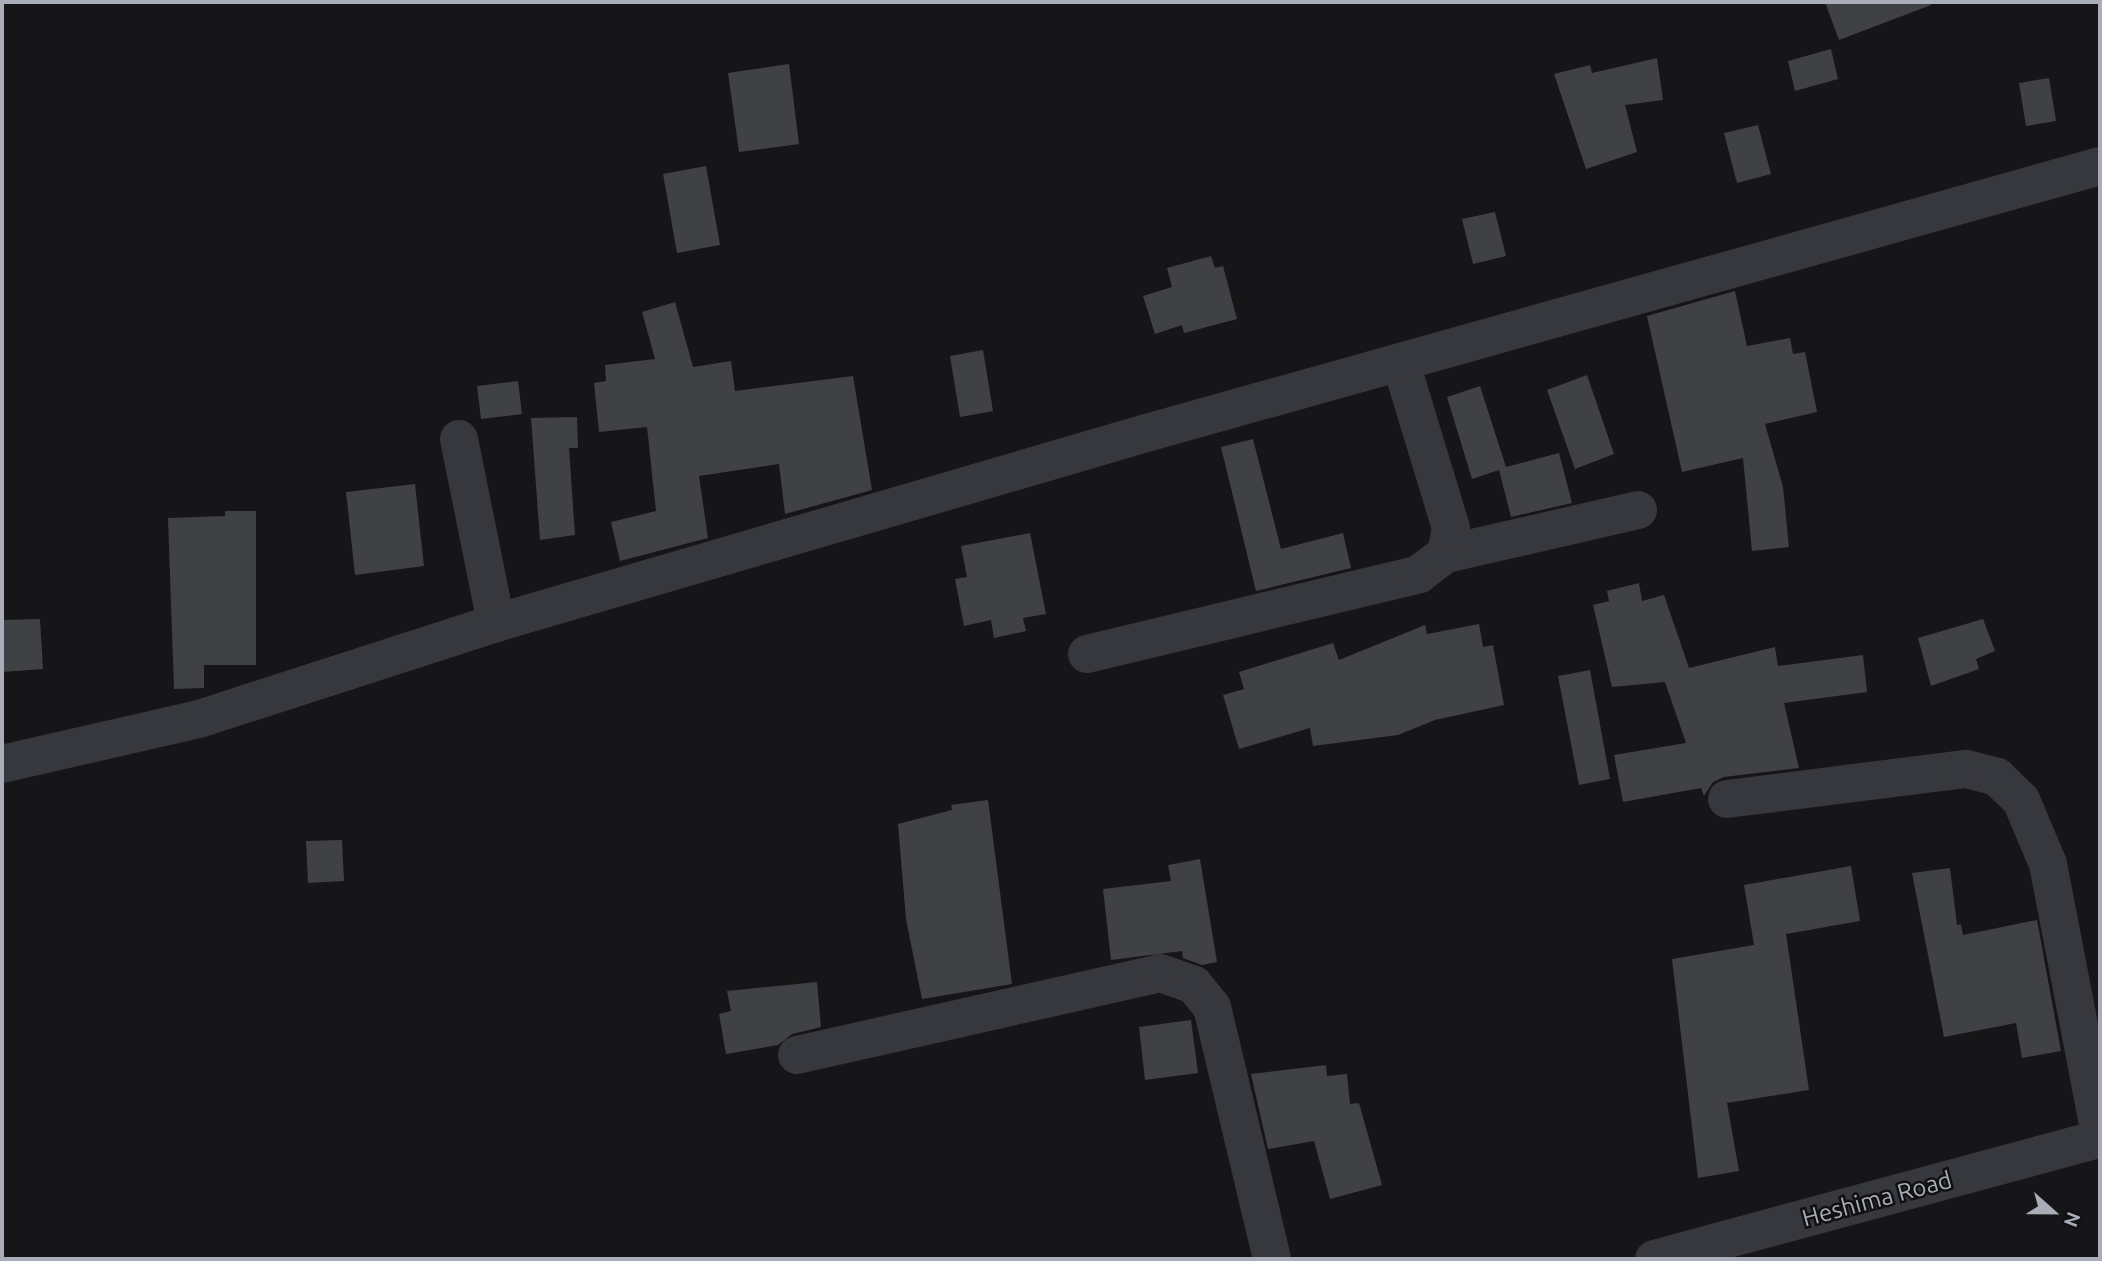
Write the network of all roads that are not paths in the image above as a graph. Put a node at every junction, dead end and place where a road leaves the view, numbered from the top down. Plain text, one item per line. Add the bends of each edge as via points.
1 (2100, 166) edge
2 (1401, 363) junction
3 (459, 439) dead end
4 (1638, 510) dead end
5 (1446, 554) junction
6 (496, 623) junction
7 (1087, 654) dead end
8 (2, 764) edge
9 (1727, 799) dead end
10 (797, 1055) dead end
11 (2100, 1133) edge
12 (2100, 1139) edge
13 (1272, 1259) edge
14 (1654, 1259) edge

1 - 2 street
2 - 5 street via 1451,528
2 - 6 street
3 - 6 street
4 - 5 street
5 - 7 street via 1419,574
6 - 8 street via 200,719
9 - 11 street via 1966,769 1997,777 2021,800 2048,864
10 - 13 street via 1160,973 1194,985 1213,1007
12 - 14 street, Heshima Road

